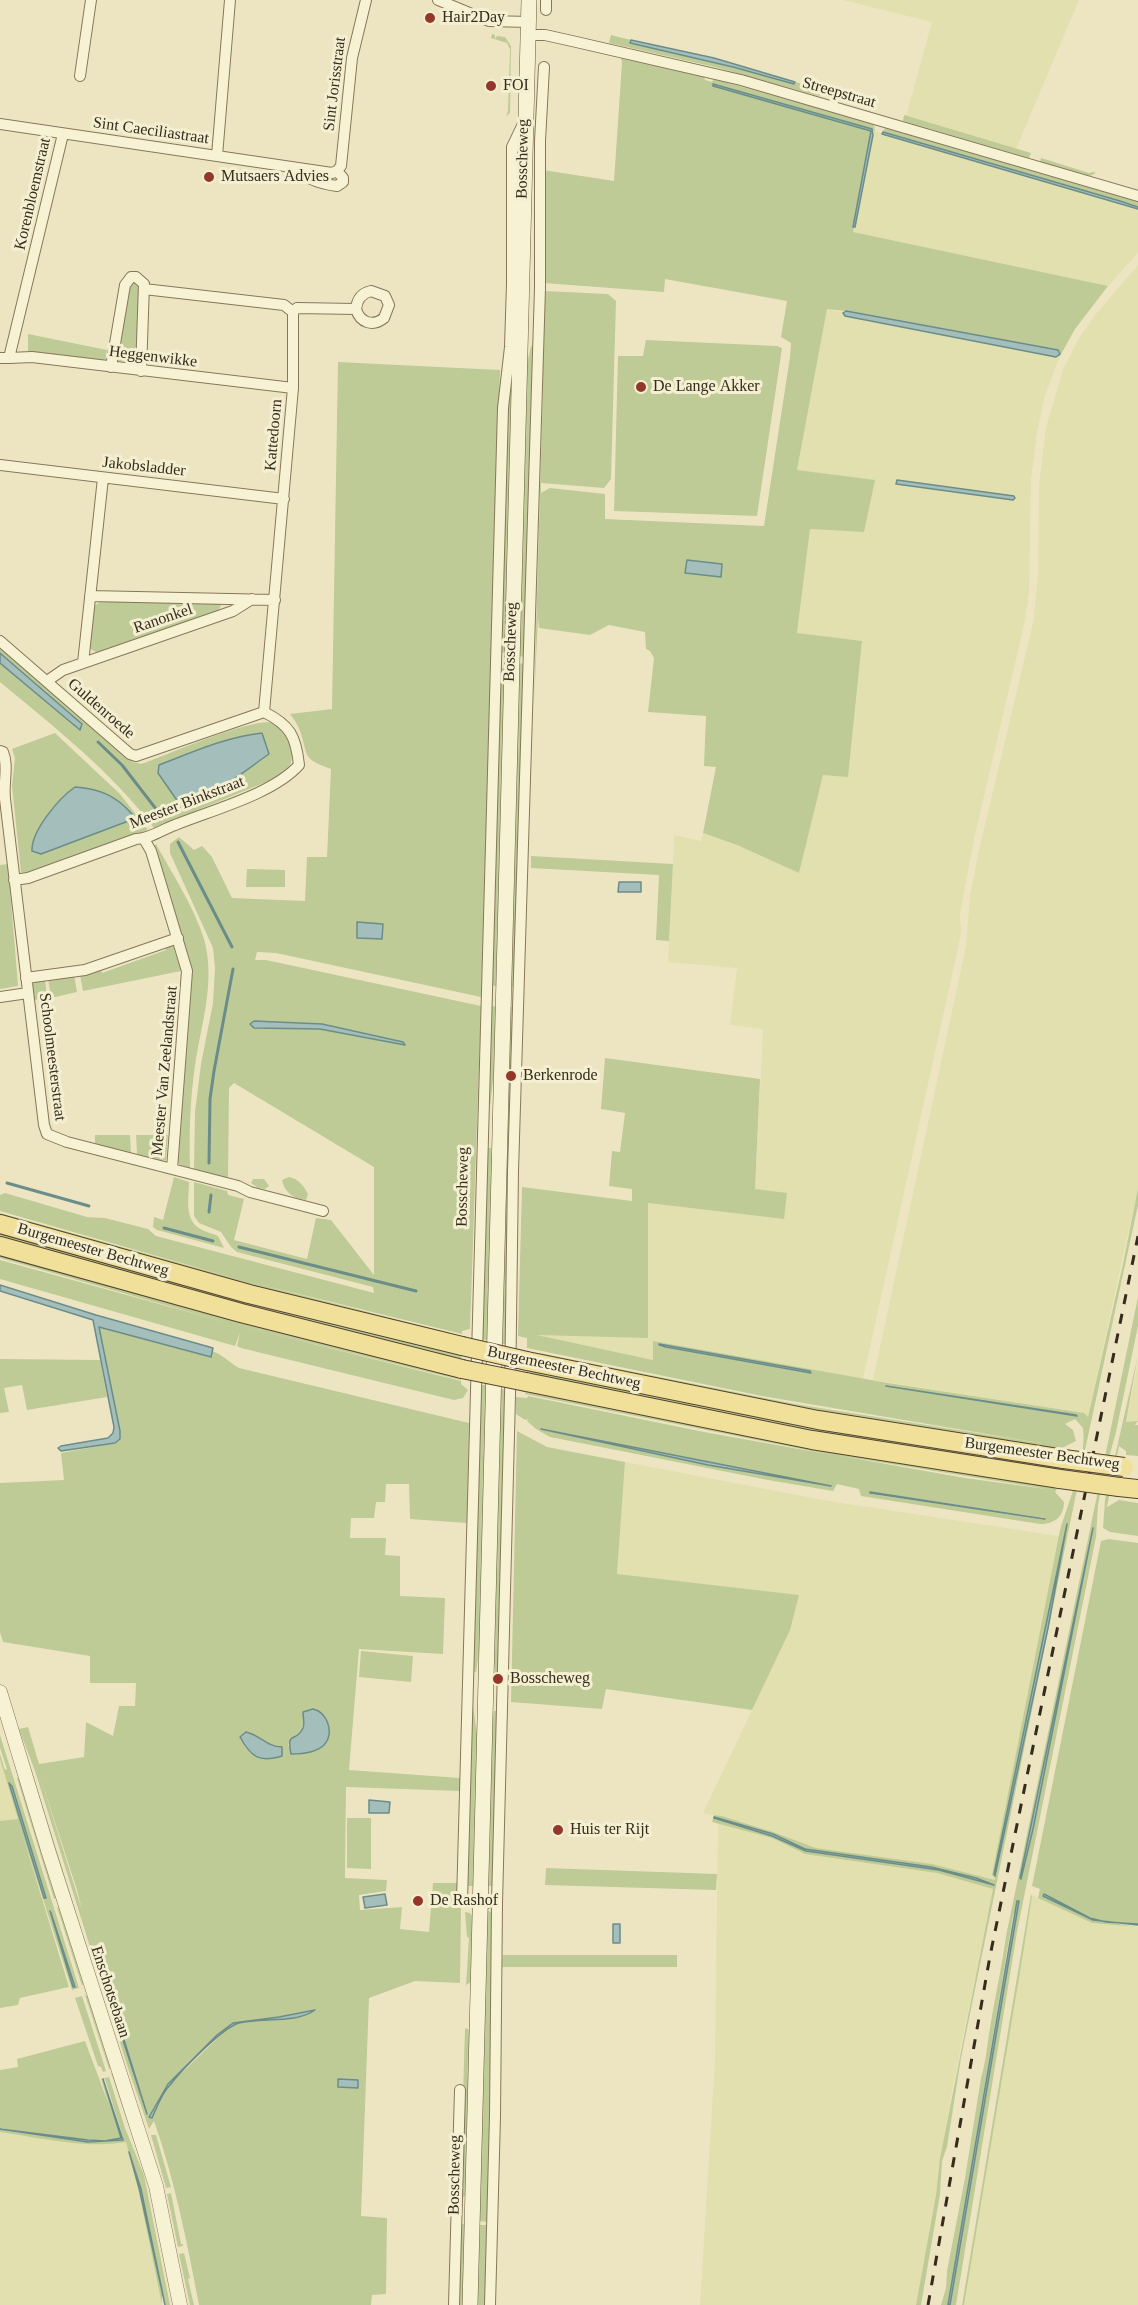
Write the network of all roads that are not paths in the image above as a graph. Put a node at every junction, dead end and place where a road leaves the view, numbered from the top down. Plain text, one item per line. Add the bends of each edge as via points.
1 (91, 0) edge
2 (230, 0) edge
3 (366, 0) edge
4 (438, 0) edge
5 (529, 0) edge
6 (529, 29) junction
7 (544, 67) dead end
8 (80, 76) dead end
9 (526, 118) junction
10 (0, 124) edge
11 (63, 134) junction
12 (217, 156) junction
13 (338, 171) joint
14 (1138, 196) edge
15 (523, 287) junction
16 (540, 288) junction
17 (144, 289) junction
18 (356, 309) dead end
19 (293, 312) junction
20 (4, 358) edge
21 (111, 367) junction
22 (141, 371) junction
23 (293, 388) junction
24 (0, 465) edge
25 (103, 478) junction
26 (284, 499) junction
27 (90, 596) junction
28 (252, 599) junction
29 (275, 600) junction
30 (0, 640) edge
31 (495, 660) junction
32 (513, 660) junction
33 (82, 663) junction
34 (47, 681) junction
35 (264, 712) junction
36 (0, 751) edge
37 (144, 839) junction
38 (14, 880) junction
39 (178, 938) junction
40 (26, 978) junction
41 (28, 993) junction
42 (486, 996) junction
43 (0, 997) edge
44 (511, 997) junction
45 (172, 1169) junction
46 (323, 1211) dead end
47 (0, 1224) edge
48 (0, 1246) edge
49 (1131, 1467) edge
50 (1138, 1490) edge
51 (0, 1692) edge
52 (479, 1902) junction
53 (497, 1903) junction
54 (460, 2090) dead end
55 (456, 2208) junction
56 (473, 2209) junction
57 (180, 2305) edge
58 (454, 2305) edge
59 (470, 2305) edge
60 (490, 2305) edge

1 - 8 street
2 - 12 street
3 - 13 street, Sint Jorisstraat via 352,58
4 - 6 street, Streepstraat via 489,21
5 - 6 main road, Bosscheweg
6 - 9 main road, Bosscheweg
6 - 14 street, Streepstraat via 741,80
7 - 16 street, Bosscheweg
9 - 15 main road, Bosscheweg
9 - 31 street, Bosscheweg via 512,147 512,295 503,408
10 - 11 street, Sint Caeciliastraat
11 - 12 street, Sint Caeciliastraat
11 - 20 street, Korenbloemstraat
12 - 13 street, Sint Caeciliastraat
15 - 16 street
15 - 32 main road, Bosscheweg
16 - 44 street, Bosscheweg
17 - 19 street via 284,305
17 - 21 street via 143,281 136,277 125,285
17 - 22 street
18 - 19 street via 297,308
19 - 23 street, Kattedoorn
20 - 21 street, Heggenwikke via 33,357
21 - 22 street, Heggenwikke
22 - 23 street, Heggenwikke
23 - 26 street, Kattedoorn
24 - 25 street, Jakobsladder
25 - 26 street, Jakobsladder
25 - 27 street
26 - 29 street, Kattedoorn
27 - 28 street, Ranonkel
27 - 33 street
28 - 29 street, Ranonkel
28 - 33 street, Ranonkel via 233,610
29 - 35 street, Kattedoorn
30 - 34 street, Guldenroede
31 - 32 street, Bosscheweg
31 - 42 street, Bosscheweg
32 - 44 main road, Bosscheweg
33 - 34 street, Ranonkel
34 - 35 street, Guldenroede via 136,756
35 - 37 street, Meester Binkstraat via 284,723 291,732 299,765 292,773 266,789
36 - 38 street, Schoolmeesterstraat via 7,761 4,787
37 - 38 street, Meester Binkstraat
37 - 39 street, Meester Van Zeelandstraat
38 - 40 street, Schoolmeesterstraat
39 - 40 street via 85,970
39 - 45 street, Meester Van Zeelandstraat via 188,979
40 - 41 street, Schoolmeesterstraat
41 - 43 street
41 - 45 street, Schoolmeesterstraat via 47,1134
42 - 44 street
42 - 52 street, Bosscheweg via 462,1901
44 - 52 main road, Bosscheweg
44 - 53 street, Bosscheweg
45 - 46 street
47 - 49 main road, Burgemeester Bechtweg, bridge via 249,1294 527,1361 818,1420
48 - 50 main road, Burgemeester Bechtweg, bridge via 462,1369 812,1440
51 - 57 street, Enschotsebaan via 156,2186
52 - 53 street
52 - 56 main road, Bosscheweg
53 - 60 street, Bosscheweg
54 - 55 street, Bosscheweg
55 - 56 street
55 - 58 street, Bosscheweg
56 - 59 main road, Bosscheweg

